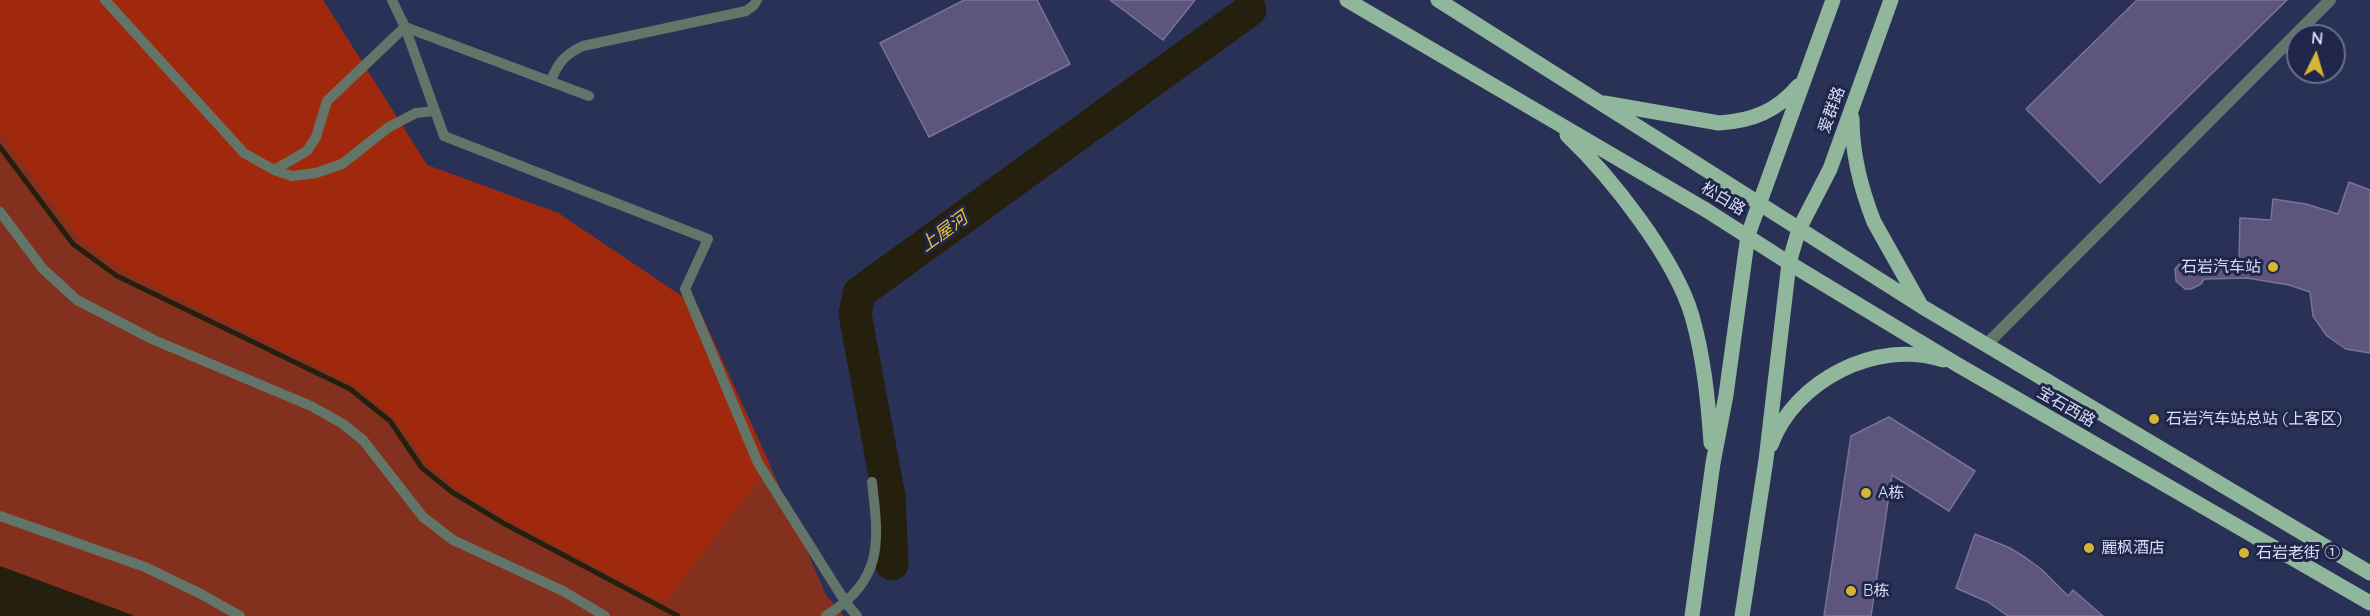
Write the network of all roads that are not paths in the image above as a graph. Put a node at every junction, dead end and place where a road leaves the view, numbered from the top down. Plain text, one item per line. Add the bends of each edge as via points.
1 (105, 0) edge
2 (392, 0) edge
3 (757, 0) edge
4 (1347, 0) edge
5 (1438, 0) edge
6 (1833, 0) edge
7 (1890, 0) edge
8 (2330, 0) edge
9 (405, 27) junction
10 (1806, 73) junction
11 (551, 81) junction
12 (589, 96) dead end
13 (1597, 102) junction
14 (1853, 105) junction
15 (435, 111) junction
16 (1549, 118) junction
17 (274, 170) junction
18 (1759, 205) junction
19 (0, 212) edge
20 (1799, 229) junction
21 (1748, 236) junction
22 (1789, 263) junction
23 (1921, 306) junction
24 (1986, 345) junction
25 (1958, 365) junction
26 (1766, 460) junction
27 (1713, 463) junction
28 (872, 482) dead end
29 (0, 516) edge
30 (2370, 573) edge
31 (846, 603) junction
32 (2370, 603) edge
33 (240, 616) edge
34 (605, 616) edge
35 (826, 616) edge
36 (856, 616) edge
37 (1692, 616) edge
38 (1742, 616) edge

1 - 17 lane via 244,153
2 - 9 lane
3 - 11 lane via 746,11 583,46 563,58
4 - 16 main road, 松白路
5 - 13 main road, 松白路
6 - 10 main road
7 - 14 main road, 爱群路
8 - 24 street
9 - 11 lane
9 - 15 lane
9 - 17 lane via 327,101 316,137 306,151
10 - 13 main road via 1788,97 1771,110 1737,122 1719,123
10 - 18 main road
11 - 12 lane
13 - 18 main road, 松白路
14 - 20 main road, 爱群路 via 1830,169
14 - 23 main road via 1852,133 1863,192 1874,222
15 - 17 lane via 416,113 389,127 342,164 292,176
15 - 31 lane via 444,136 708,239 685,289 758,464
16 - 21 main road, 松白路
16 - 27 main road via 1606,177 1677,279 1702,358
18 - 20 main road, 松白路
18 - 21 main road
19 - 34 lane via 43,269 77,300 154,340 311,406 344,424 363,440 423,517 453,540 563,591
20 - 22 main road
20 - 23 main road, 宝石西路
21 - 22 main road, 宝石西路
21 - 27 main road, 松白路
22 - 25 main road, 宝石西路
22 - 26 main road
23 - 24 main road, 宝石西路
24 - 30 main road, 宝石西路
25 - 26 main road via 1935,358 1894,356 1841,368 1790,413 1772,441
25 - 32 main road, 宝石西路
26 - 38 main road
27 - 37 main road, 松白路
28 - 31 lane via 877,546 866,579
29 - 33 lane via 145,567
31 - 35 lane
31 - 36 lane

